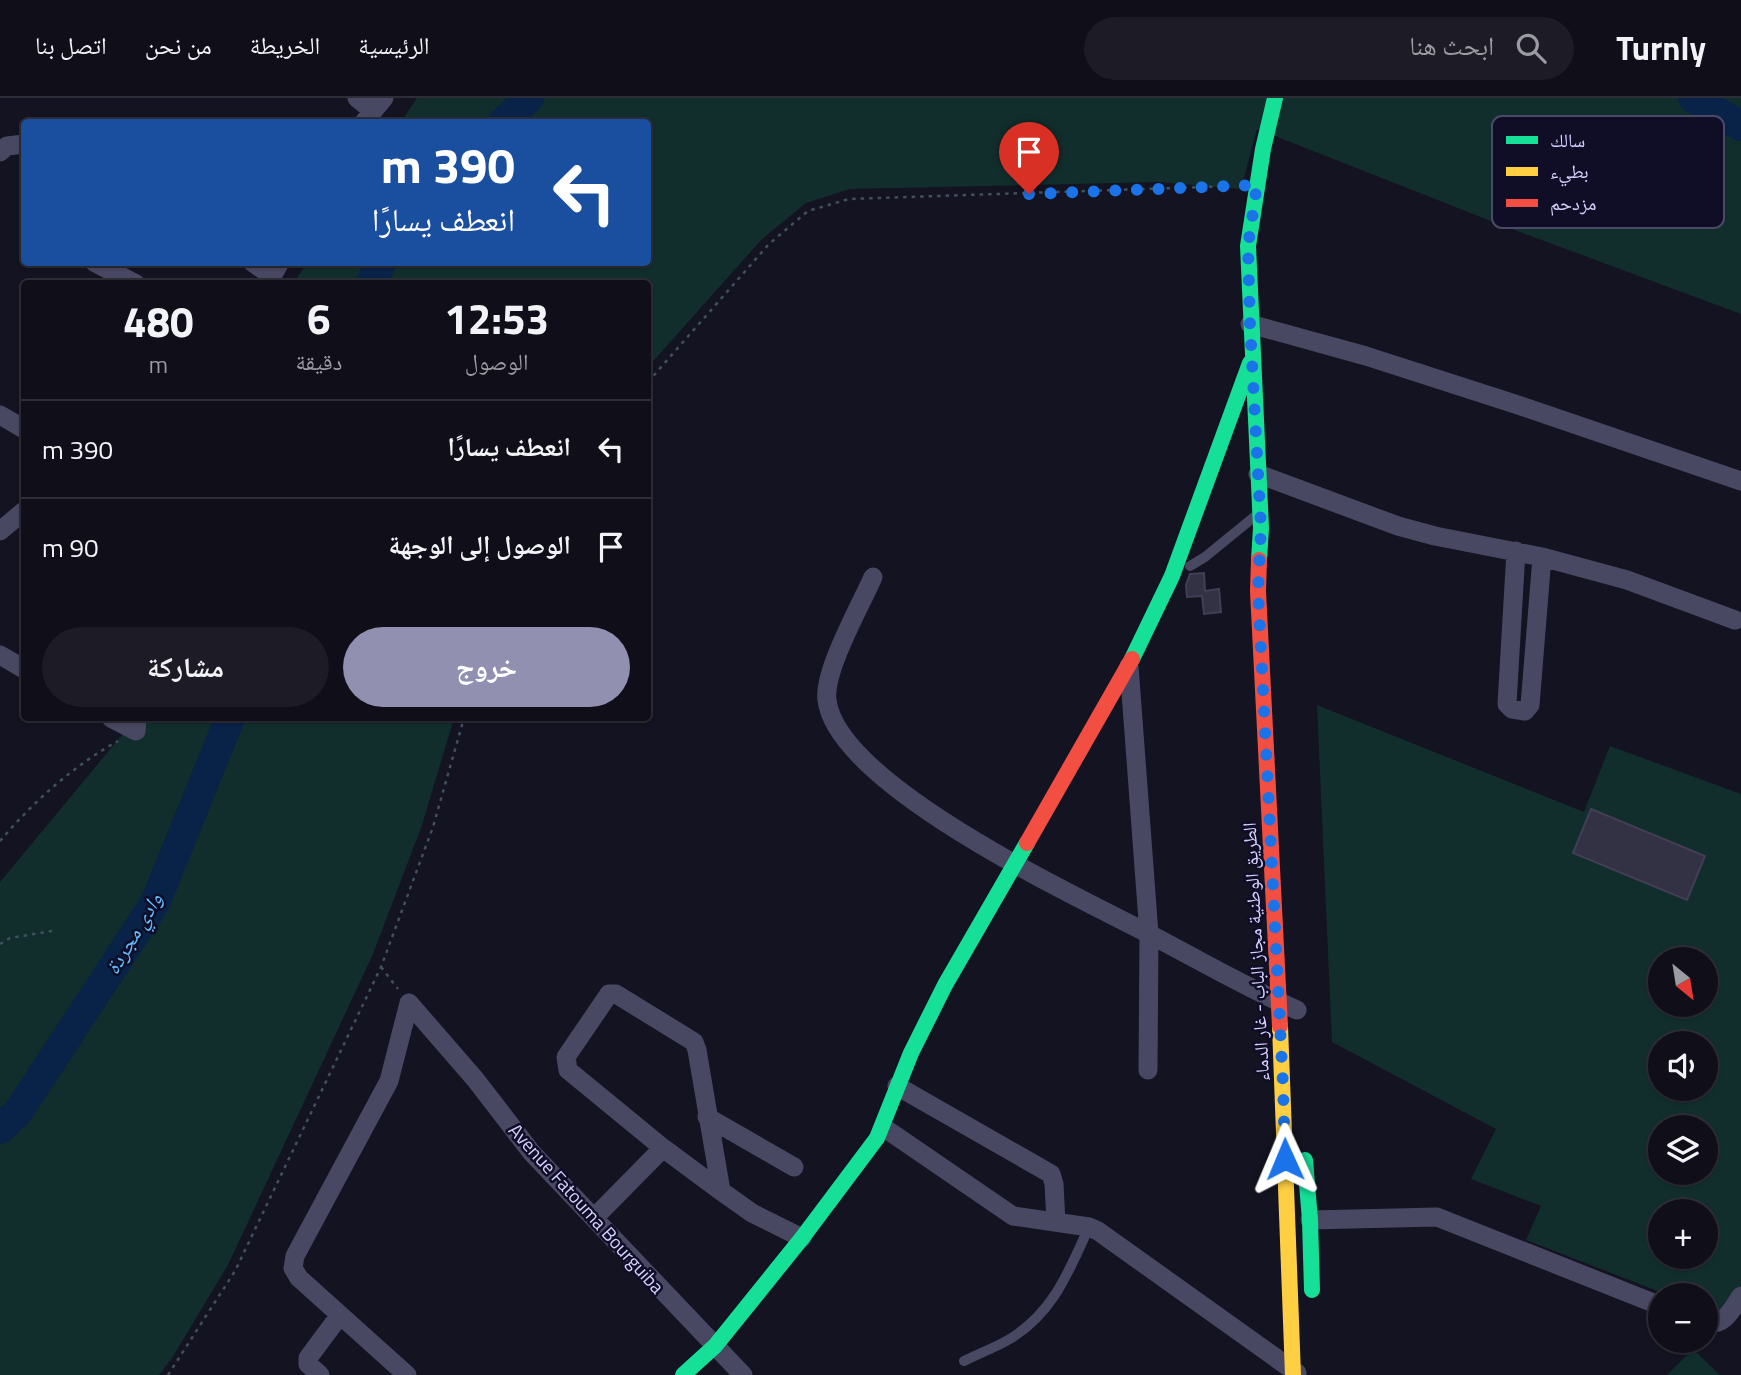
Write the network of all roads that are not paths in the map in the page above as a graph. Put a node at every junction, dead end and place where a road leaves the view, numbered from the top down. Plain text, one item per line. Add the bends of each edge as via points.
1 (1275, 98) edge
2 (21, 144) edge
3 (0, 152) edge
4 (102, 266) edge
5 (128, 280) edge
6 (1250, 324) junction
7 (1252, 359) junction
8 (0, 415) edge
9 (21, 427) edge
10 (1258, 474) junction
11 (1741, 481) edge
12 (21, 514) edge
13 (1260, 520) junction
14 (0, 531) edge
15 (1516, 551) junction
16 (1542, 557) junction
17 (1190, 566) dead end
18 (873, 577) dead end
19 (1275, 590) dead end
20 (1735, 620) dead end
21 (0, 655) edge
22 (1129, 666) junction
23 (21, 667) edge
24 (1264, 728) junction
25 (1285, 730) dead end
26 (1014, 865) junction
27 (1149, 934) junction
28 (1293, 1008) junction
29 (1148, 1070) dead end
30 (1283, 1085) junction
31 (897, 1086) junction
32 (1301, 1086) dead end
33 (707, 1117) junction
34 (883, 1126) junction
35 (663, 1147) junction
36 (1285, 1159) junction
37 (794, 1167) dead end
38 (721, 1191) junction
39 (594, 1218) junction
40 (1310, 1220) junction
41 (1056, 1222) junction
42 (1089, 1227) junction
43 (802, 1238) junction
44 (1741, 1296) edge
45 (1648, 1301) edge
46 (1312, 1310) dead end
47 (340, 1315) junction
48 (1718, 1324) edge
49 (715, 1346) junction
50 (964, 1361) dead end
51 (1296, 1373) edge
52 (320, 1375) edge
53 (407, 1375) edge
54 (683, 1375) edge
55 (743, 1375) edge

1 - 6 main road, الطريق الوطنية مجاز الباب - غار الدماء via 1248,246
2 - 3 street
4 - 5 street
6 - 7 main road, الطريق الوطنية مجاز الباب - غار الدماء
6 - 11 street via 1366,356
7 - 10 main road, الطريق الوطنية مجاز الباب - غار الدماء
7 - 22 main road via 1172,576
8 - 9 street
10 - 13 main road, الطريق الوطنية مجاز الباب - غار الدماء
10 - 15 street via 1398,526
12 - 14 street
13 - 17 lane
13 - 19 main road, الطريق الوطنية مجاز الباب - غار الدماء
13 - 24 main road, الطريق الوطنية مجاز الباب - غار الدماء
15 - 16 street
15 - 16 street via 1507,704 1511,709 1525,710 1530,705
16 - 20 street via 1627,580
18 - 26 street via 828,681 831,717 872,769 896,790
21 - 23 street
22 - 26 main road
22 - 27 street
24 - 25 main road
24 - 28 main road, الطريق الوطنية مجاز الباب - غار الدماء
26 - 27 street
26 - 31 main road via 944,985
27 - 28 street
27 - 29 street
28 - 30 main road, الطريق الوطنية مجاز الباب - غار الدماء
30 - 32 main road
30 - 36 main road, الطريق الوطنية مجاز الباب - غار الدماء
31 - 34 main road
31 - 41 street via 1051,1174
33 - 35 street via 694,1042 609,994 565,1064
33 - 37 street
33 - 38 street
34 - 41 street via 1013,1216
34 - 43 main road
35 - 38 street
35 - 39 street
36 - 40 main road via 1304,1152
36 - 51 main road, الطريق الوطنية مجاز الباب - غار الدماء
38 - 43 street
39 - 47 street, Avenue Fatouma Bourguiba via 532,1153 409,1003 389,1081 293,1263 299,1278
39 - 49 street, Avenue Fatouma Bourguiba
40 - 45 street via 1437,1217
40 - 46 main road
41 - 42 street
42 - 50 lane via 1049,1306 1009,1340
42 - 51 street
43 - 49 main road
44 - 48 street
47 - 52 street via 307,1361
47 - 53 street
49 - 54 main road
49 - 55 street, Avenue Fatouma Bourguiba

